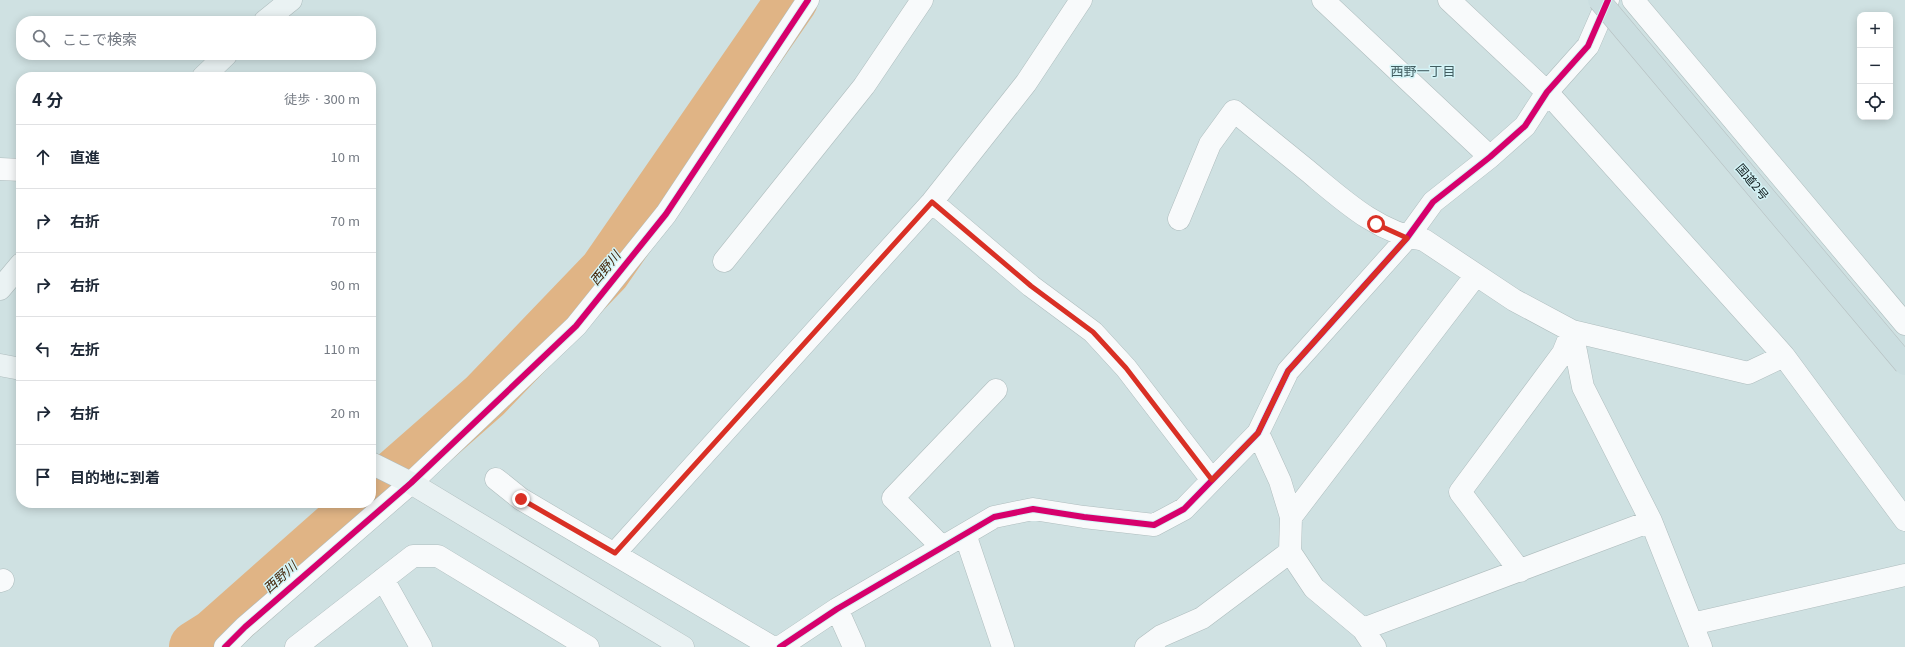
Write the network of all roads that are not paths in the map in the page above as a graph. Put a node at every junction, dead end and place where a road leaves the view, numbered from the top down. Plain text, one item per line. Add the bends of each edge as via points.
1 (291, 0) edge
2 (808, 0) edge
3 (922, 0) edge
4 (1081, 0) edge
5 (1323, 0) edge
6 (1449, 0) edge
7 (1599, 0) edge
8 (1608, 0) edge
9 (1633, 0) edge
10 (271, 16) edge
11 (221, 60) edge
12 (208, 72) edge
13 (1547, 92) junction
14 (1490, 157) junction
15 (0, 168) edge
16 (16, 170) edge
17 (932, 202) junction
18 (1179, 219) dead end
19 (1407, 238) junction
20 (724, 261) dead end
21 (16, 270) edge
22 (1476, 275) junction
23 (0, 289) edge
24 (1905, 324) edge
25 (1572, 331) junction
26 (1570, 353) junction
27 (1784, 356) junction
28 (1905, 364) edge
29 (0, 365) edge
30 (16, 368) edge
31 (996, 390) dead end
32 (1258, 433) junction
33 (376, 466) edge
34 (496, 479) dead end
35 (1212, 480) junction
36 (410, 483) junction
37 (1291, 517) junction
38 (1904, 518) edge
39 (1651, 521) junction
40 (965, 534) junction
41 (942, 547) junction
42 (1290, 552) junction
43 (615, 553) junction
44 (1520, 571) junction
45 (1905, 575) edge
46 (383, 579) junction
47 (838, 609) junction
48 (1692, 624) junction
49 (1369, 638) edge
50 (225, 647) edge
51 (296, 647) edge
52 (421, 647) edge
53 (588, 647) edge
54 (683, 647) edge
55 (772, 647) edge
56 (780, 647) edge
57 (854, 647) edge
58 (1003, 647) edge
59 (1146, 647) edge
60 (1701, 647) edge

1 - 10 street
2 - 36 street via 666,214 576,326
3 - 20 street via 864,86
4 - 17 street via 1026,83
5 - 14 street
6 - 13 street
7 - 28 highway, 国道2号, bridge
8 - 13 street via 1588,46
9 - 24 street
11 - 12 street
13 - 14 street via 1525,126
13 - 27 street
14 - 19 street via 1433,202
15 - 16 street
17 - 35 street via 1031,286 1093,332 1126,368
17 - 43 street
18 - 19 street via 1210,144 1234,111 1353,208 1376,224
19 - 22 street via 1424,240
19 - 32 street via 1288,371
21 - 23 street
22 - 25 street via 1514,300
22 - 37 street
25 - 26 street
25 - 27 street via 1748,373
26 - 39 street via 1583,387
26 - 44 street via 1460,492
27 - 38 street
29 - 30 street
31 - 41 street via 893,498
32 - 35 street
32 - 37 street via 1280,481
33 - 36 street
34 - 43 street via 521,499
35 - 40 street via 1184,509 1154,525 1084,518 1033,509 994,517
36 - 50 street
36 - 54 street
37 - 42 street
39 - 44 street
39 - 48 street
40 - 41 street
40 - 58 street
41 - 47 street
42 - 49 street via 1314,588
42 - 59 street via 1202,618 1161,636
43 - 55 street
44 - 49 street
45 - 48 street
46 - 51 street
46 - 52 street
46 - 53 street via 413,556 438,556
47 - 56 street
47 - 57 street
48 - 60 street

